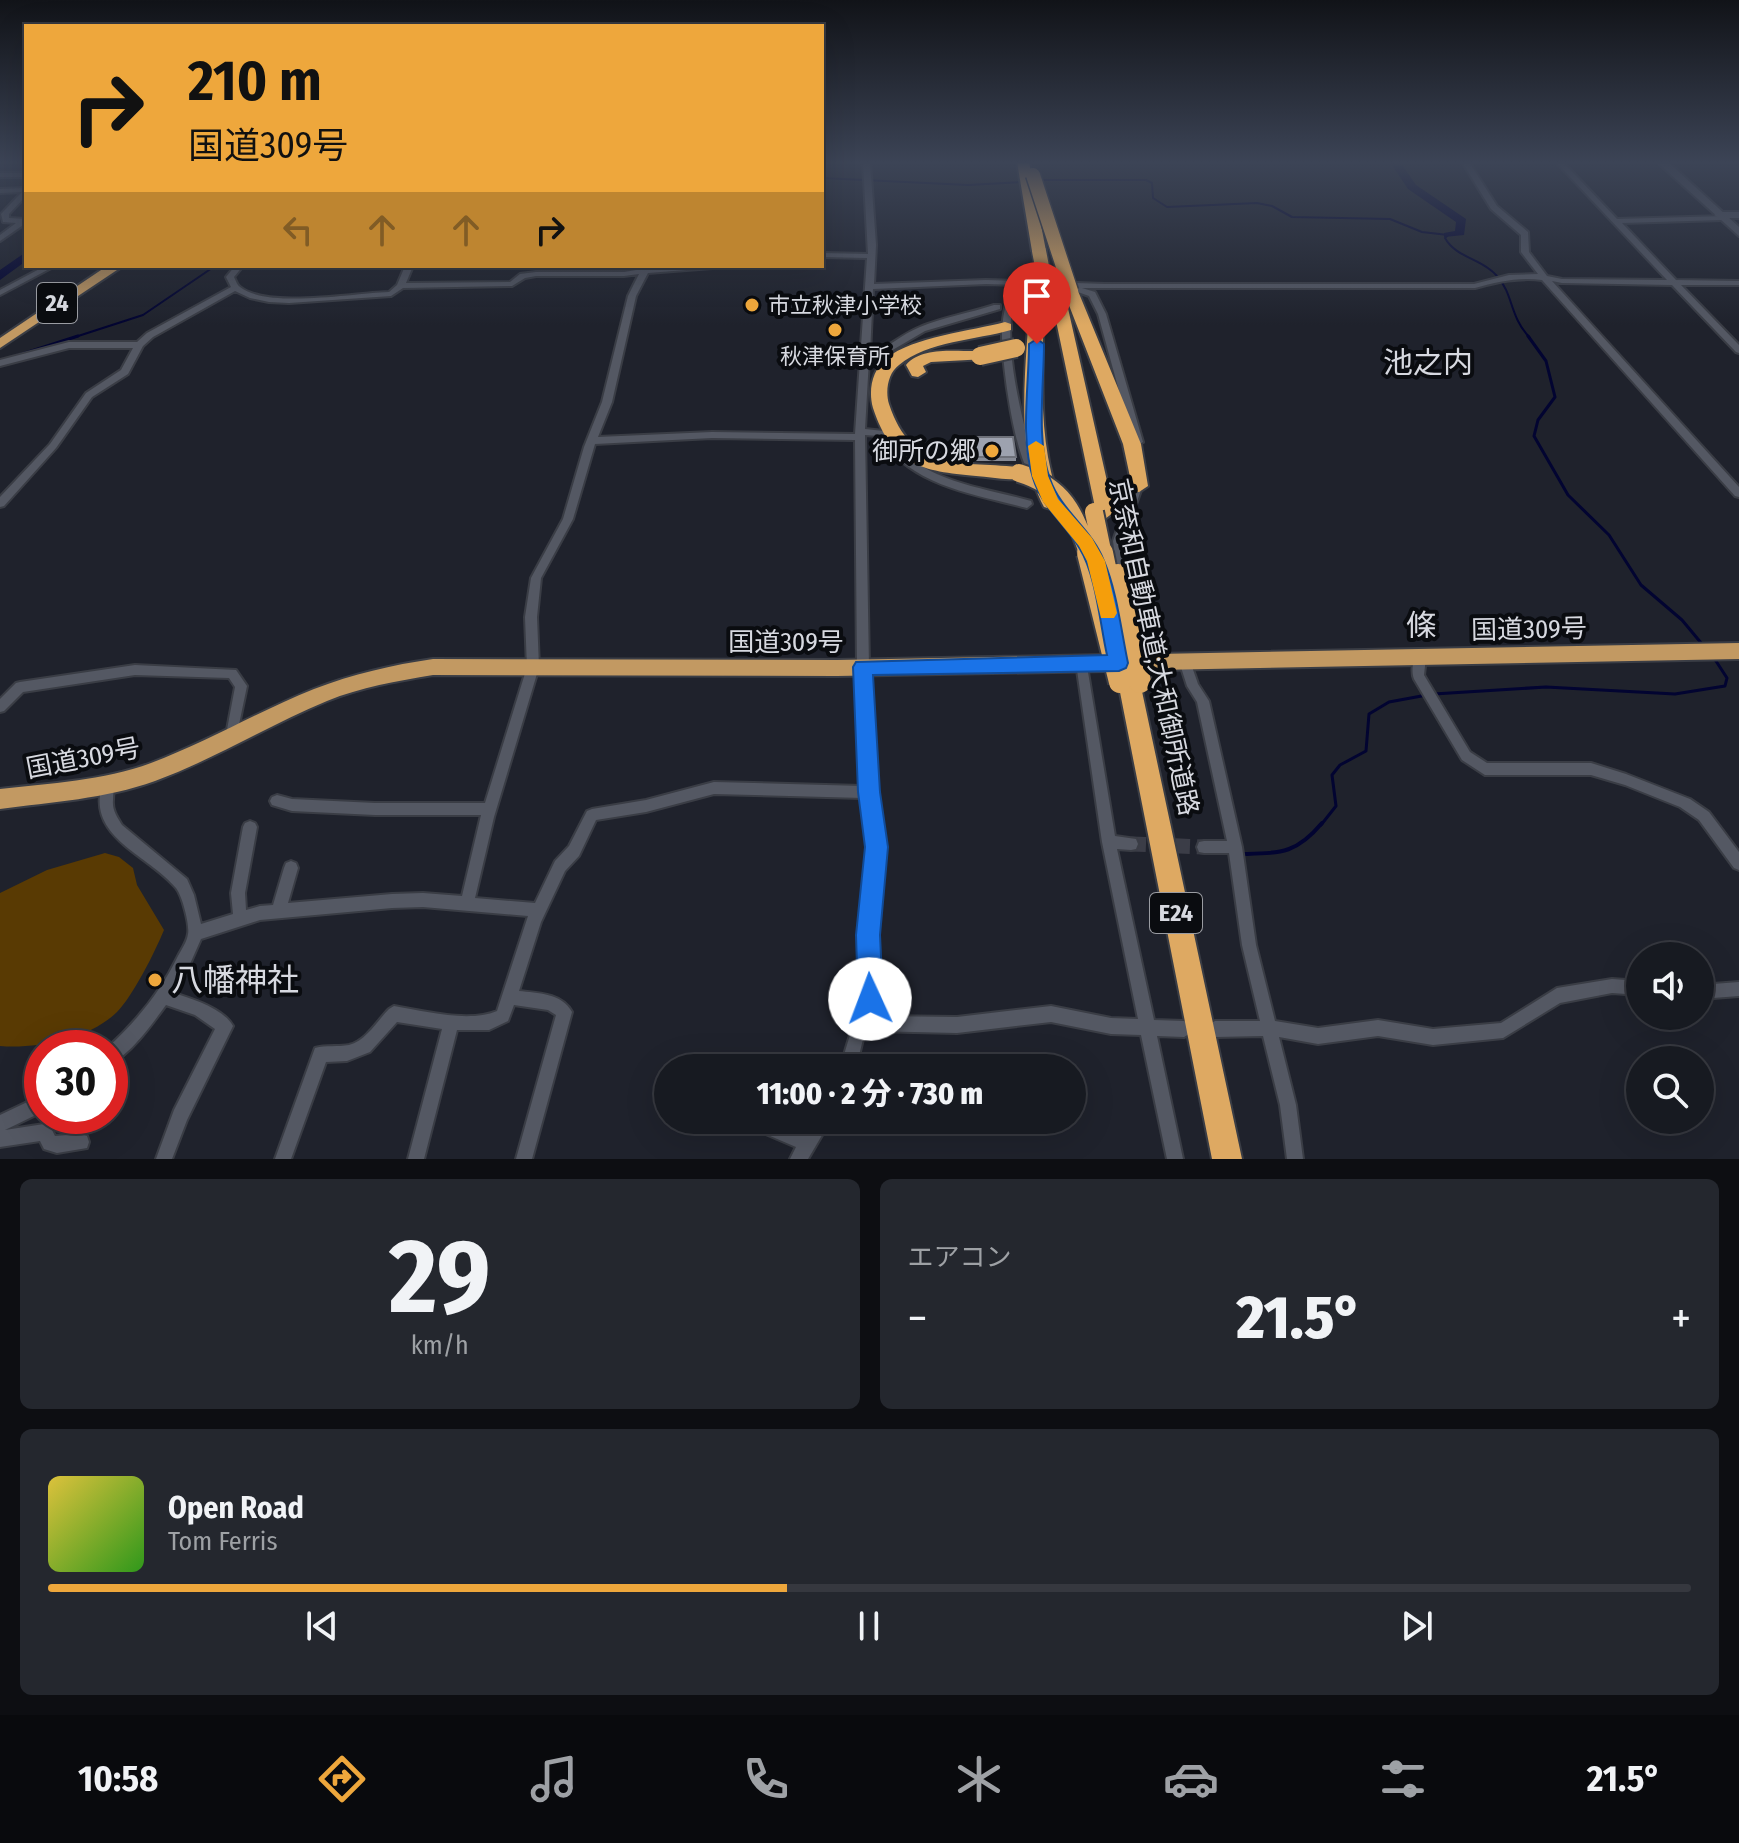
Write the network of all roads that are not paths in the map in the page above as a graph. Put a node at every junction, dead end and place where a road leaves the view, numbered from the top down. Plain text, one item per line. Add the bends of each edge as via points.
1 (5, 216) edge
2 (869, 216) edge
3 (1033, 216) edge
4 (1040, 216) edge
5 (1504, 216) edge
6 (1611, 216) edge
7 (1719, 216) edge
8 (1721, 216) edge
9 (1616, 221) junction
10 (24, 222) edge
11 (1739, 233) edge
12 (0, 239) edge
13 (824, 255) edge
14 (871, 256) junction
15 (47, 268) edge
16 (113, 268) edge
17 (237, 268) edge
18 (408, 268) edge
19 (646, 268) edge
20 (1546, 278) junction
21 (1673, 283) junction
22 (1739, 283) edge
23 (401, 286) junction
24 (868, 287) junction
25 (235, 288) junction
26 (0, 292) edge
27 (1053, 292) junction
28 (997, 307) dead end
29 (1037, 324) junction
30 (1005, 327) junction
31 (934, 343) junction
32 (0, 344) edge
33 (139, 345) junction
34 (1739, 350) edge
35 (866, 357) junction
36 (0, 363) edge
37 (900, 424) dead end
38 (861, 434) junction
39 (592, 441) junction
40 (951, 469) junction
41 (1139, 486) junction
42 (1739, 493) edge
43 (1051, 502) junction
44 (0, 503) edge
45 (1027, 504) dead end
46 (1121, 531) junction
47 (1077, 532) junction
48 (1739, 651) edge
49 (1420, 657) junction
50 (1185, 661) junction
51 (1082, 663) junction
52 (533, 667) junction
53 (863, 667) junction
54 (1130, 674) junction
55 (0, 707) edge
56 (232, 735) junction
57 (109, 784) junction
58 (869, 792) junction
59 (0, 799) edge
60 (277, 801) dead end
61 (489, 809) junction
62 (250, 827) dead end
63 (1109, 842) junction
64 (1131, 844) tunnel mouth
65 (1204, 847) tunnel mouth
66 (1235, 847) junction
67 (1739, 863) edge
68 (291, 868) dead end
69 (467, 903) junction
70 (539, 910) junction
71 (278, 912) junction
72 (240, 919) junction
73 (196, 933) junction
74 (1626, 987) edge
75 (1739, 989) edge
76 (1714, 991) edge
77 (163, 997) junction
78 (511, 997) junction
79 (451, 1023) junction
80 (869, 1023) junction
81 (1270, 1028) junction
82 (1148, 1029) junction
83 (1184, 1029) dead end
84 (1215, 1029) dead end
85 (128, 1038) edge
86 (852, 1054) edge
87 (24, 1112) edge
88 (0, 1124) edge
89 (786, 1134) edge
90 (813, 1134) edge
91 (0, 1139) edge
92 (81, 1142) dead end
93 (807, 1143) junction
94 (1226, 1152) edge
95 (164, 1159) edge
96 (283, 1159) edge
97 (416, 1159) edge
98 (524, 1159) edge
99 (798, 1159) edge
100 (1175, 1159) edge
101 (1295, 1159) edge

1 - 10 street
2 - 14 street
3 - 27 highway, 京奈和自動車道;大和御所道路 / E24, bridge
4 - 27 highway, bridge
5 - 20 street via 1525,234 1525,252
6 - 9 street
7 - 9 street
8 - 11 main road
9 - 21 street
10 - 12 street
13 - 14 street
14 - 24 street
15 - 26 street
16 - 32 highway, 24
17 - 25 street via 230,277
18 - 23 street
19 - 23 street via 624,274 536,274 512,284
19 - 39 street via 632,296 607,402
20 - 21 street
20 - 24 street via 1508,276 1475,286 986,282
20 - 42 street
21 - 22 street
21 - 34 street
23 - 25 street via 391,294 304,299 269,299
24 - 35 street
25 - 33 street
27 - 29 highway
27 - 41 highway via 1132,444
27 - 54 highway, 京奈和自動車道;大和御所道路 / E24, bridge
28 - 35 street via 925,327 881,356
29 - 31 highway, bridge via 1027,342 1016,348 980,356 924,358 914,365 918,372 912,367 912,359
29 - 43 highway via 1036,457
30 - 31 highway
30 - 41 street via 1011,303 1022,290 1076,289 1092,294 1106,324 1134,427
30 - 43 street via 1026,454
31 - 40 highway via 894,360 881,377 877,395 890,431 905,451 928,465
33 - 36 street via 69,345
33 - 44 street via 125,372 89,395 53,446
35 - 38 street
37 - 40 highway via 916,453
38 - 39 street
38 - 45 street via 881,433 896,455 923,473
38 - 53 street
39 - 52 street via 568,519 536,578
40 - 54 highway, bridge via 1019,473 1051,486 1070,507
41 - 46 street
43 - 47 street
46 - 47 street via 1103,539
46 - 54 street
47 - 54 street via 1096,561
48 - 49 highway, 国道309号
49 - 50 highway, 国道309号
49 - 67 street via 1418,675 1466,756 1479,766 1591,769 1626,780 1704,816
50 - 54 highway, 国道309号
50 - 66 street via 1203,701
51 - 53 highway, 国道309号
51 - 54 highway, 国道309号
51 - 63 street
52 - 53 highway, 国道309号
52 - 56 highway, 国道309号 via 433,667 364,678
52 - 61 street
53 - 58 street
54 - 94 highway, 京奈和自動車道;大和御所道路 / E24
54 - 94 highway, 京奈和自動車道;大和御所道路 / E24
55 - 56 street via 20,687 135,670 232,673 241,686
56 - 57 highway, 国道309号 via 153,772
57 - 59 highway, 国道309号
57 - 73 street via 107,805 119,831 185,888
58 - 70 street via 714,788 595,813
58 - 80 street via 877,847 868,935
60 - 61 street via 375,809
61 - 69 street
62 - 72 street via 238,893
63 - 64 street
63 - 82 street
65 - 66 street
66 - 81 street via 1249,945
68 - 71 street
69 - 70 street
69 - 71 street via 392,901
70 - 78 street
71 - 72 street
72 - 73 street
73 - 77 street
74 - 81 street via 1557,996 1503,1030 1433,1037 1378,1028 1318,1036
75 - 76 street
77 - 85 street
77 - 95 street via 199,1009 225,1026
78 - 79 street via 503,1016 495,1020
78 - 98 street via 551,1003 564,1012
79 - 96 street via 394,1014 356,1052 321,1054
79 - 97 street
80 - 82 street via 957,1025 1051,1014
80 - 86 street via 858,1030
81 - 84 street
81 - 101 street
82 - 83 street
82 - 100 street
87 - 88 street
89 - 93 street
90 - 93 street
91 - 92 street via 44,1132 57,1145
93 - 99 street

